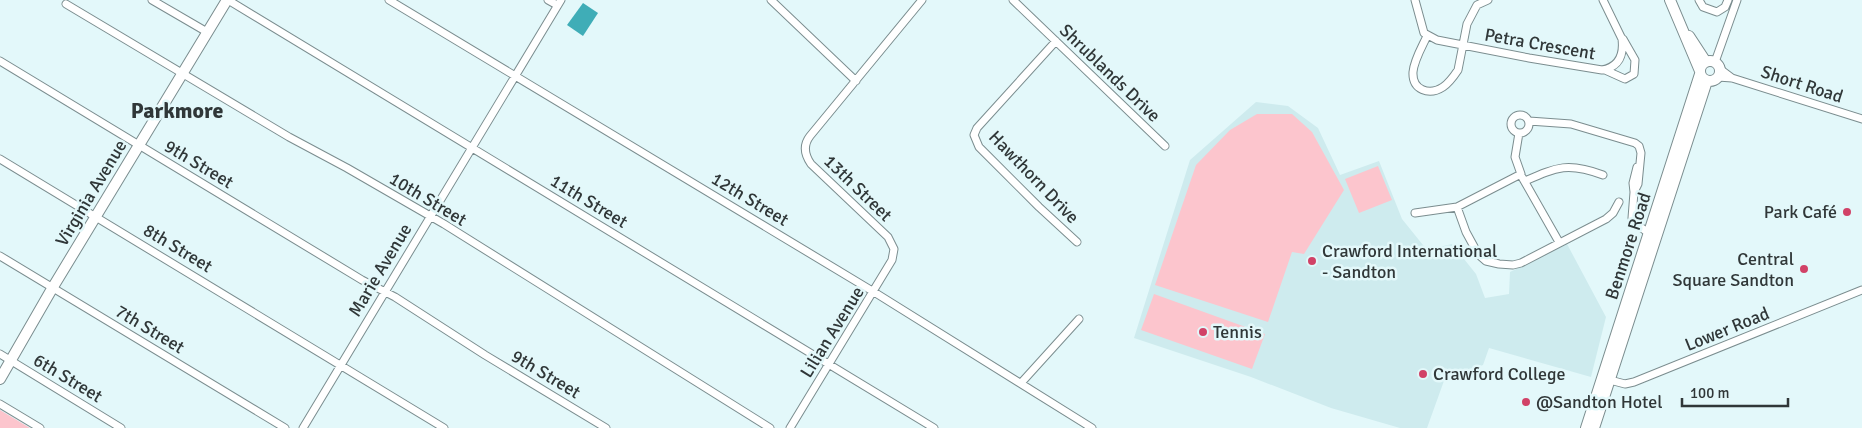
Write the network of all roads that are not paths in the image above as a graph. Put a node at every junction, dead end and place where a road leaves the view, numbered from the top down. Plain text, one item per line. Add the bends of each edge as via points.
1 (152, 0) edge
2 (227, 0) edge
3 (389, 0) edge
4 (548, 0) edge
5 (770, 0) edge
6 (922, 0) edge
7 (1013, 0) edge
8 (1415, 0) edge
9 (1488, 0) edge
10 (1604, 0) edge
11 (1670, 0) edge
12 (1698, 0) edge
13 (1728, 0) edge
14 (1737, 0) edge
15 (559, 3) edge
16 (66, 4) dead end
17 (1682, 27) junction
18 (207, 32) junction
19 (1427, 36) junction
20 (1622, 39) junction
21 (1056, 42) junction
22 (1462, 45) junction
23 (0, 61) edge
24 (1715, 67) junction
25 (1605, 70) junction
26 (183, 73) junction
27 (515, 75) junction
28 (1702, 75) junction
29 (856, 81) junction
30 (1862, 119) edge
31 (1530, 121) junction
32 (1519, 133) junction
33 (139, 146) junction
34 (1165, 146) dead end
35 (472, 148) junction
36 (0, 159) edge
37 (1603, 175) dead end
38 (1523, 177) junction
39 (1619, 202) dead end
40 (1457, 207) junction
41 (1415, 213) dead end
42 (96, 216) junction
43 (430, 217) junction
44 (1653, 235) junction
45 (1077, 242) dead end
46 (1559, 242) junction
47 (894, 249) joint
48 (0, 256) edge
49 (52, 287) junction
50 (1862, 290) edge
51 (384, 292) junction
52 (874, 292) junction
53 (1079, 319) dead end
54 (0, 354) edge
55 (10, 360) junction
56 (341, 364) junction
57 (829, 364) junction
58 (0, 379) edge
59 (1606, 379) junction
60 (1021, 383) junction
61 (0, 404) edge
62 (40, 428) edge
63 (121, 428) edge
64 (285, 428) edge
65 (303, 428) edge
66 (444, 428) edge
67 (606, 428) edge
68 (770, 428) edge
69 (790, 428) edge
70 (934, 428) edge
71 (1092, 428) edge
72 (1586, 428) edge
73 (1594, 428) edge

1 - 18 street
2 - 18 street, Virginia Avenue
2 - 35 street, 11th Street
3 - 27 street, 12th Street
4 - 15 street
5 - 29 street
6 - 29 street
7 - 21 street, Shrublands Drive
8 - 19 street
9 - 22 street via 1477,5 1472,12
10 - 20 street, Petra Crescent
11 - 17 street
12 - 13 street via 1703,7 1717,12 1725,7
14 - 24 street
15 - 27 street, Marie Avenue
16 - 26 street, 10th Street
17 - 24 street
17 - 28 street
18 - 26 street, Virginia Avenue
19 - 22 street, Petra Crescent
19 - 22 street via 1413,72 1415,84 1423,91 1443,87 1454,76
20 - 25 street, Petra Crescent via 1620,60
20 - 25 street via 1635,60 1634,74 1625,79
21 - 34 street, Shrublands Drive
21 - 45 street, Hawthorn Drive via 974,135 979,148
22 - 25 street, Petra Crescent
23 - 33 street, 9th Street
24 - 28 street, Benmore Road via 1702,65
24 - 28 street via 1713,81
24 - 30 street, Short Road via 1732,78
26 - 33 street, Virginia Avenue
26 - 43 street, 10th Street
27 - 35 street, Marie Avenue
27 - 52 street, 12th Street
28 - 44 street, Benmore Road
29 - 47 street, 13th Street via 810,136 805,146 806,156 888,237
31 - 32 street via 1528,130
31 - 32 street via 1520,114 1512,119 1512,128
31 - 44 street via 1572,124 1635,143 1641,149 1633,183 1632,218
32 - 38 street via 1514,157
33 - 42 street, Virginia Avenue
33 - 51 street, 9th Street
35 - 43 street, Marie Avenue
35 - 57 street, 11th Street
36 - 42 street, 8th Street
37 - 38 street via 1567,167
38 - 40 street
38 - 46 street
39 - 46 street via 1606,219
40 - 41 street
40 - 46 street via 1478,254 1491,263 1513,265
42 - 49 street, Virginia Avenue
42 - 56 street, 8th Street
43 - 51 street, Marie Avenue
43 - 68 street, 10th Street
44 - 59 street, Benmore Road
47 - 52 street, Lilian Avenue via 892,260
48 - 49 street, 7th Street
49 - 55 street, Virginia Avenue
49 - 64 street, 7th Street
50 - 59 street, Lower Road via 1634,382 1625,384
51 - 56 street, Marie Avenue
51 - 67 street, 9th Street
52 - 57 street, Lilian Avenue
52 - 60 street, 12th Street
53 - 60 street
54 - 55 street, 6th Street
55 - 58 street, Virginia Avenue
55 - 63 street, 6th Street
56 - 65 street, Marie Avenue
56 - 66 street, 8th Street
57 - 69 street, Lilian Avenue
57 - 70 street, 11th Street
59 - 72 street, Benmore Road
59 - 73 street, Benmore Road
60 - 71 street, 12th Street
61 - 62 street

